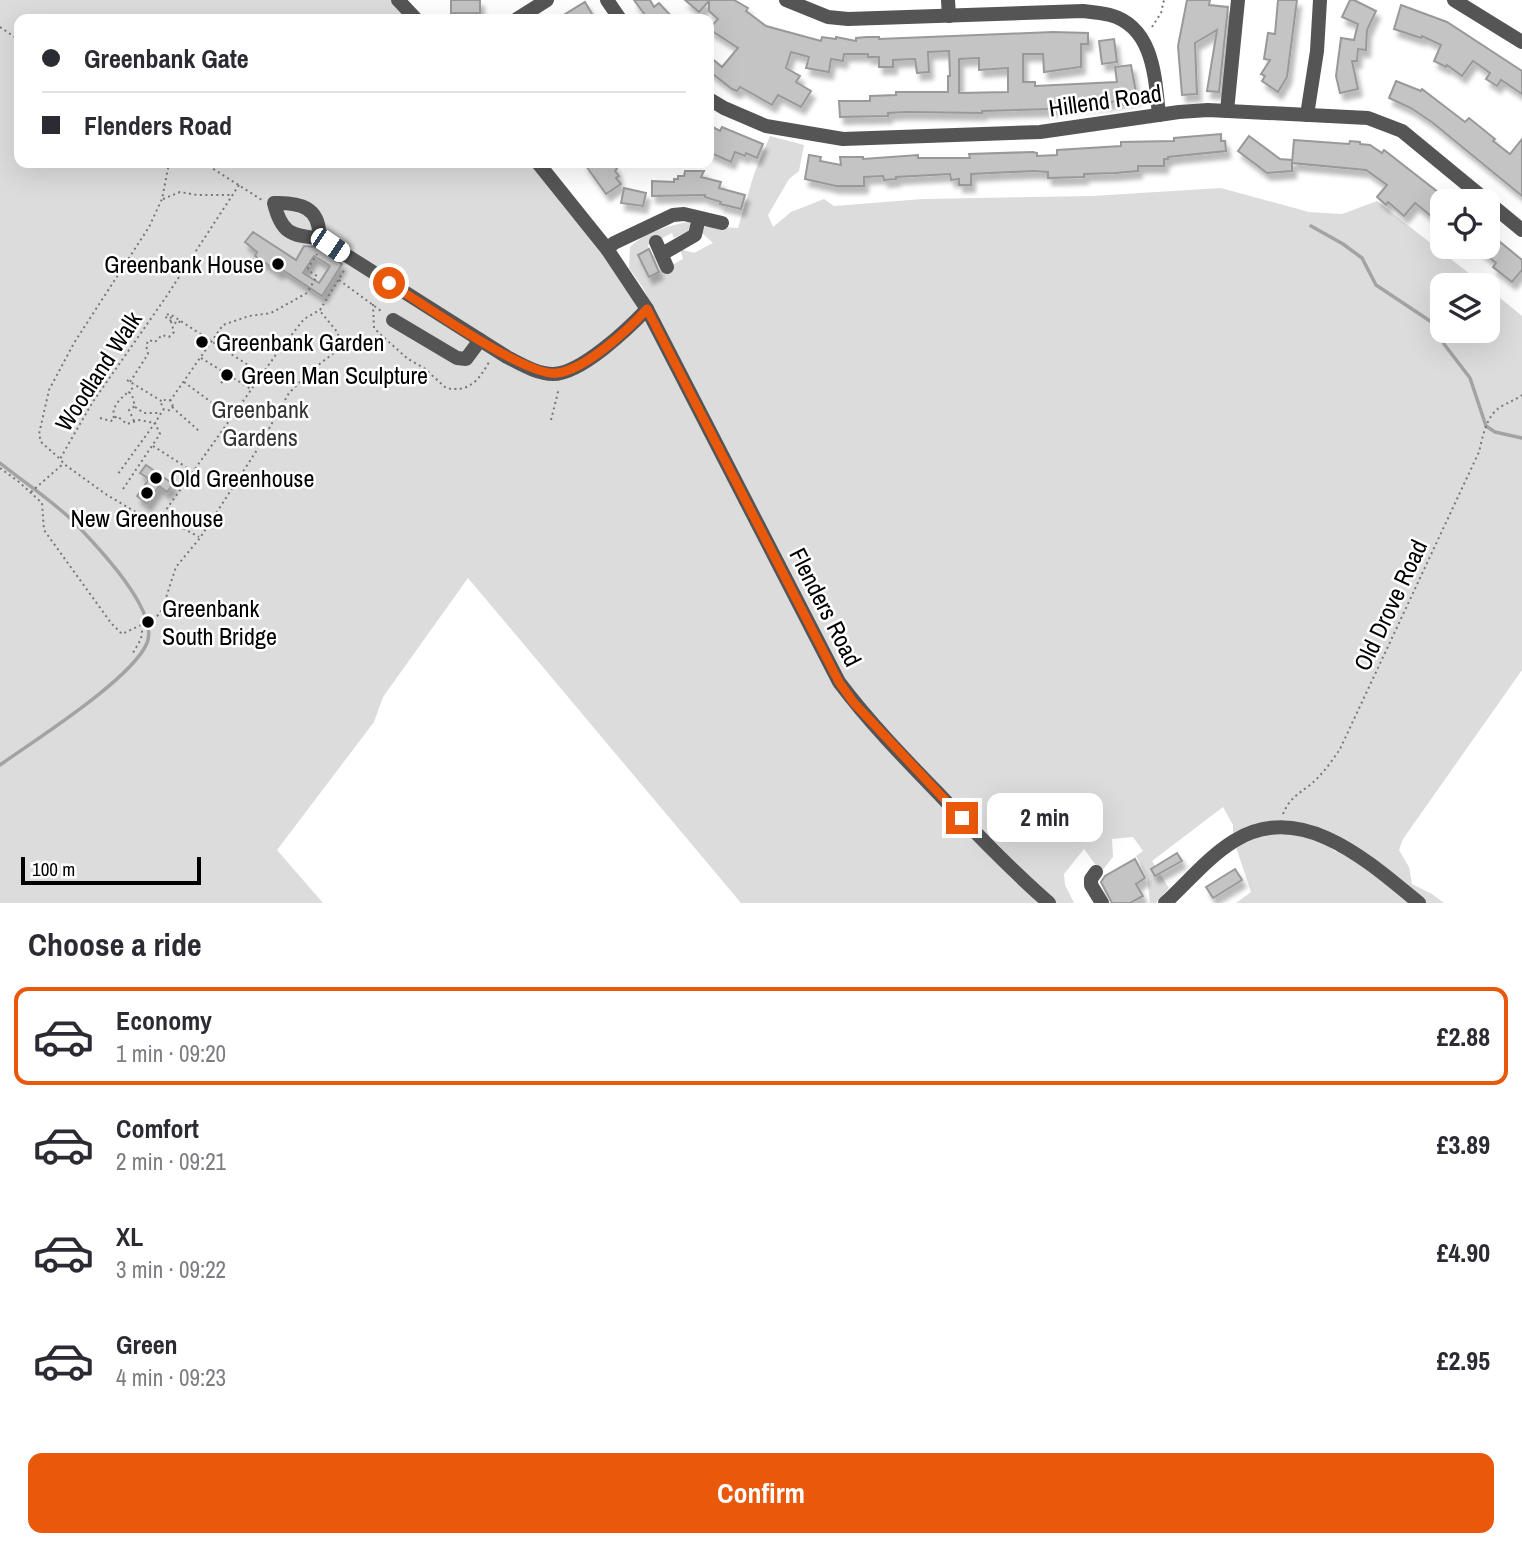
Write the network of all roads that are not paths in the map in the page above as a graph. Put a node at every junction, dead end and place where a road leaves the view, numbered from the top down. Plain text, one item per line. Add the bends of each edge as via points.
1 (398, 0) edge
2 (546, 0) edge
3 (786, 0) edge
4 (948, 0) edge
5 (1238, 0) edge
6 (1320, 0) edge
7 (1463, 2) edge
8 (1083, 6) edge
9 (411, 14) edge
10 (525, 14) edge
11 (949, 16) junction
12 (1522, 42) edge
13 (714, 102) edge
14 (1227, 111) junction
15 (1159, 115) junction
16 (1307, 115) junction
17 (542, 168) edge
18 (1471, 189) edge
19 (1500, 212) edge
20 (699, 218) junction
21 (722, 223) dead end
22 (1522, 230) edge
23 (322, 240) junction
24 (607, 249) junction
25 (662, 254) dead end
26 (647, 309) junction
27 (393, 320) road end
28 (480, 340) junction
29 (1096, 872) dead end
30 (1049, 903) edge
31 (1102, 903) edge
32 (1165, 903) edge
33 (1419, 903) edge

1 - 9 street
2 - 10 street
3 - 11 street via 828,17 848,19
4 - 11 street
5 - 14 street
6 - 16 street
7 - 12 street
8 - 11 street
8 - 15 street via 1133,27 1148,47
13 - 15 street, Hillend Road via 766,125 843,139 1040,132
14 - 15 street, Hillend Road
14 - 16 street, Hillend Road
16 - 18 street, Hillend Road via 1379,120 1402,131
17 - 24 street, Flenders Road
19 - 22 street, Hillend Road
20 - 21 street
20 - 24 street via 684,214 665,218
20 - 25 street via 695,235
23 - 23 street via 318,220 311,212 293,202 274,203 281,225 292,234
23 - 28 street
24 - 26 street, Flenders Road
26 - 28 street via 592,357 561,373 536,370
26 - 30 street, Flenders Road via 839,682 1016,876
27 - 28 street via 457,358 466,359
29 - 31 street via 1091,885
32 - 33 street via 1234,841 1283,827 1335,841

